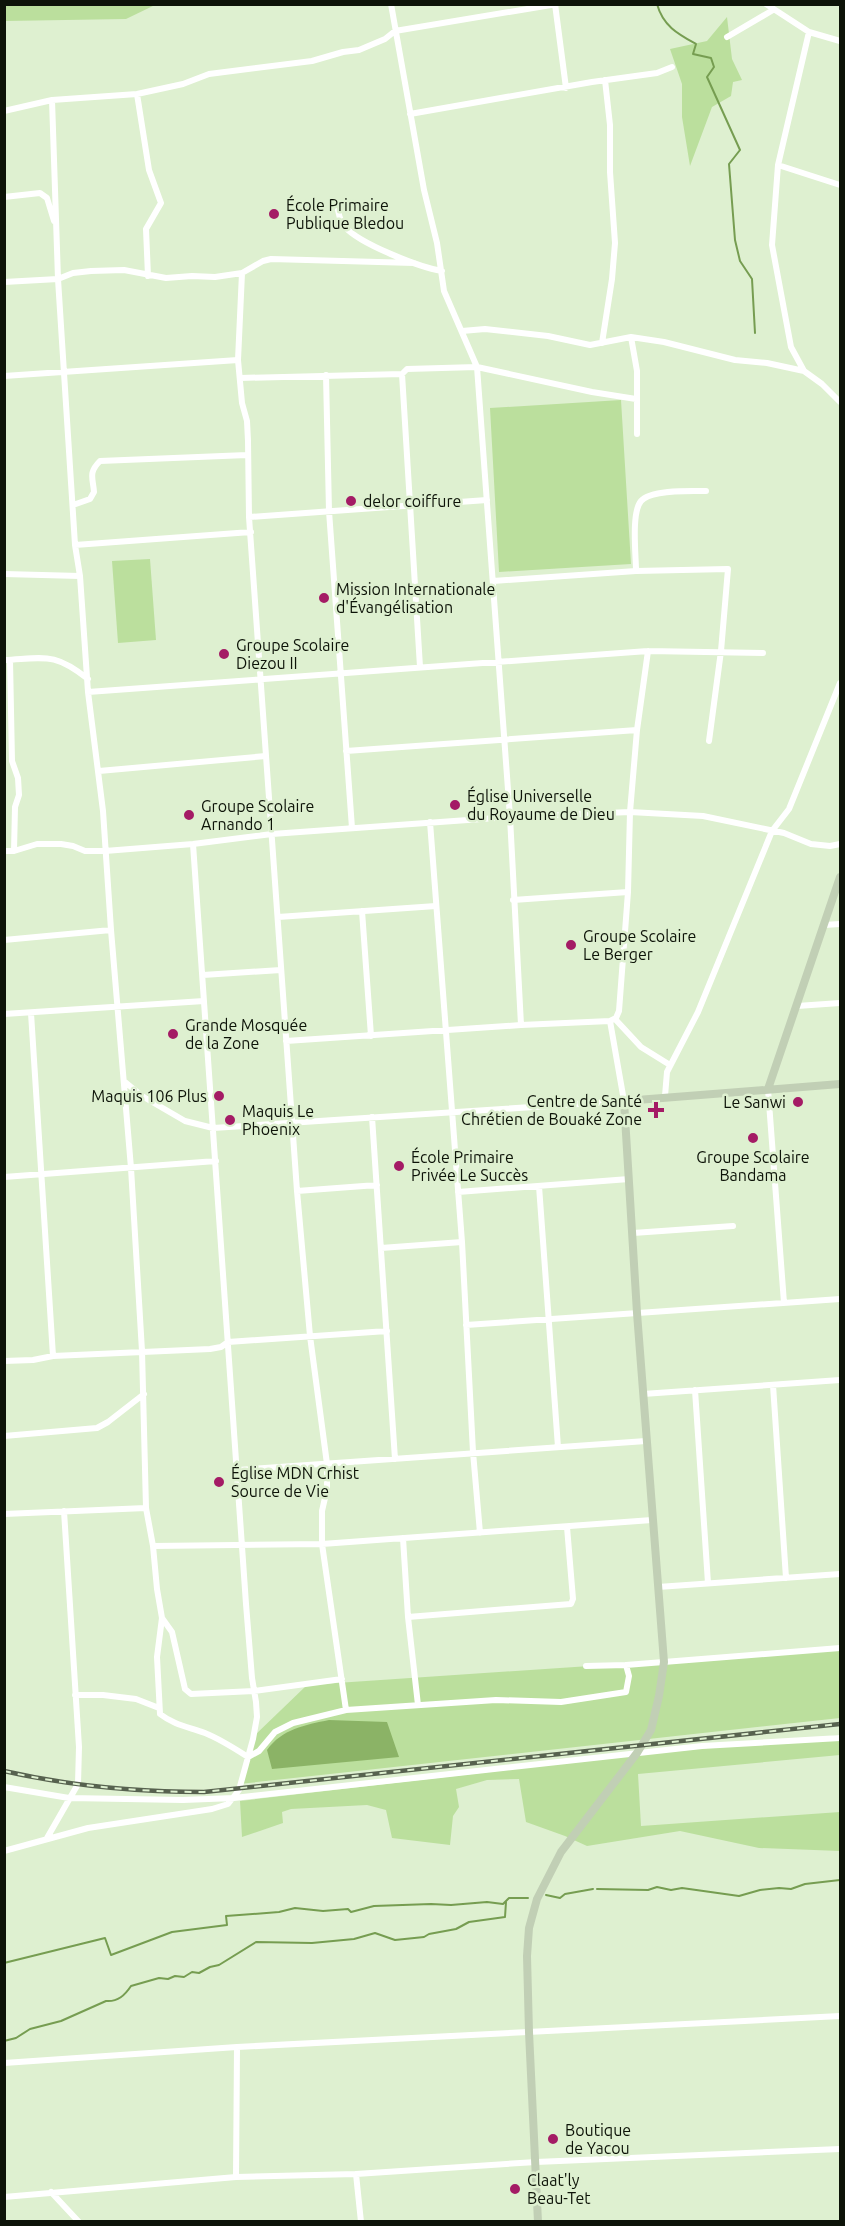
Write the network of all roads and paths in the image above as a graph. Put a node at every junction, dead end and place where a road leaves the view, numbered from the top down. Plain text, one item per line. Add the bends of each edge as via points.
1 (391, 4) edge
2 (766, 4) edge
3 (556, 5) edge
4 (773, 10) junction
5 (395, 31) junction
6 (809, 32) junction
7 (727, 37) dead end
8 (840, 41) edge
9 (672, 67) dead end
10 (605, 80) junction
11 (566, 88) junction
12 (137, 94) junction
13 (52, 100) junction
14 (4, 111) edge
15 (410, 114) junction
16 (778, 165) junction
17 (840, 185) edge
18 (4, 197) edge
19 (338, 210) dead end
20 (56, 227) junction
21 (414, 263) junction
22 (442, 272) junction
23 (242, 273) junction
24 (148, 276) junction
25 (58, 279) junction
26 (4, 282) edge
27 (462, 331) junction
28 (631, 337) junction
29 (602, 343) junction
30 (238, 360) junction
31 (477, 367) junction
32 (65, 371) junction
33 (804, 371) junction
34 (402, 374) junction
35 (326, 375) junction
36 (4, 376) edge
37 (240, 378) junction
38 (636, 399) junction
39 (840, 402) edge
40 (637, 434) dead end
41 (247, 455) junction
42 (706, 491) dead end
43 (488, 500) junction
44 (73, 506) junction
45 (409, 506) junction
46 (329, 511) junction
47 (249, 517) junction
48 (251, 532) junction
49 (75, 545) junction
50 (636, 571) junction
51 (4, 574) edge
52 (80, 576) junction
53 (493, 581) junction
54 (648, 651) junction
55 (721, 651) junction
56 (763, 653) dead end
57 (7, 660) edge
58 (499, 662) junction
59 (420, 667) junction
60 (341, 672) junction
61 (261, 678) junction
62 (88, 680) junction
63 (840, 683) edge
64 (88, 692) junction
65 (637, 730) junction
66 (504, 740) junction
67 (709, 741) dead end
68 (346, 751) junction
69 (266, 756) junction
70 (99, 771) junction
71 (630, 812) junction
72 (510, 817) junction
73 (430, 822) junction
74 (352, 828) junction
75 (772, 831) junction
76 (272, 834) junction
77 (193, 844) junction
78 (840, 844) edge
79 (4, 851) edge
80 (105, 851) junction
81 (14, 852) junction
82 (840, 877) edge
83 (628, 892) junction
84 (513, 900) junction
85 (436, 906) junction
86 (362, 911) junction
87 (278, 917) junction
88 (840, 924) edge
89 (824, 925) junction
90 (111, 930) junction
91 (4, 940) edge
92 (281, 970) junction
93 (202, 975) junction
94 (204, 1001) junction
95 (840, 1003) edge
96 (797, 1006) junction
97 (118, 1007) junction
98 (31, 1013) junction
99 (4, 1014) edge
100 (613, 1020) junction
101 (521, 1025) junction
102 (446, 1030) junction
103 (371, 1036) junction
104 (286, 1041) junction
105 (670, 1065) junction
106 (125, 1082) junction
107 (840, 1084) edge
108 (768, 1089) junction
109 (666, 1096) junction
110 (624, 1101) junction
111 (452, 1111) junction
112 (372, 1117) junction
113 (292, 1123) junction
114 (213, 1128) junction
115 (216, 1161) junction
116 (131, 1168) junction
117 (43, 1173) junction
118 (4, 1177) edge
119 (629, 1179) junction
120 (377, 1185) junction
121 (539, 1186) junction
122 (297, 1191) junction
123 (458, 1192) junction
124 (733, 1226) dead end
125 (633, 1233) junction
126 (462, 1242) junction
127 (381, 1248) junction
128 (840, 1299) edge
129 (784, 1303) junction
130 (637, 1313) junction
131 (548, 1320) junction
132 (466, 1325) junction
133 (387, 1330) junction
134 (310, 1336) junction
135 (228, 1342) junction
136 (142, 1351) junction
137 (53, 1356) junction
138 (4, 1361) edge
139 (840, 1380) edge
140 (772, 1385) junction
141 (695, 1390) junction
142 (144, 1394) junction
143 (644, 1394) junction
144 (4, 1436) edge
145 (646, 1441) junction
146 (558, 1447) junction
147 (473, 1452) junction
148 (394, 1459) junction
149 (327, 1464) junction
150 (238, 1470) junction
151 (146, 1508) junction
152 (64, 1511) junction
153 (4, 1514) edge
154 (652, 1520) junction
155 (567, 1527) junction
156 (480, 1533) junction
157 (403, 1538) junction
158 (242, 1544) junction
159 (322, 1544) junction
160 (153, 1546) junction
161 (840, 1574) edge
162 (786, 1578) junction
163 (708, 1583) junction
164 (658, 1587) junction
165 (408, 1617) junction
166 (162, 1618) junction
167 (840, 1648) edge
168 (664, 1662) junction
169 (626, 1665) junction
170 (586, 1666) dead end
171 (342, 1678) junction
172 (254, 1691) junction
173 (75, 1695) junction
174 (418, 1705) junction
175 (159, 1708) junction
176 (346, 1710) junction
177 (840, 1738) edge
178 (637, 1753) junction
179 (248, 1757) junction
180 (4, 1787) edge
181 (69, 1798) junction
182 (234, 1798) junction
183 (47, 1838) junction
184 (4, 1851) edge
185 (840, 2016) edge
186 (529, 2032) junction
187 (237, 2047) junction
188 (4, 2063) edge
189 (840, 2149) edge
190 (536, 2162) junction
191 (356, 2174) junction
192 (236, 2177) junction
193 (51, 2192) junction
194 (4, 2197) edge
195 (79, 2222) edge
196 (361, 2222) edge
197 (538, 2222) edge

1 - 5 street
2 - 4 street
3 - 5 street
3 - 11 street
4 - 6 street
4 - 7 street
5 - 12 street via 358,50 312,61 208,74
5 - 15 street
6 - 8 street
6 - 16 street
9 - 10 street via 657,73
10 - 11 street
10 - 29 street via 615,243
11 - 15 street
12 - 13 street
12 - 24 street via 148,170 161,203 146,229
13 - 14 street
13 - 20 street
15 - 22 street
16 - 17 street
16 - 33 street via 772,245 791,347
18 - 20 street via 40,193 46,198
19 - 21 street via 345,227 358,238
20 - 25 street
21 - 22 street
21 - 23 street via 271,259
22 - 27 street via 444,291
23 - 24 street via 215,277
23 - 30 street
24 - 25 street via 124,270 91,271
25 - 26 street
25 - 32 street
27 - 29 street via 485,329 590,345
27 - 31 street
28 - 29 street
28 - 33 street
28 - 38 street via 637,371
30 - 32 street
30 - 37 street
31 - 34 street via 407,369
31 - 38 street
31 - 43 street
32 - 36 street
32 - 44 street
33 - 39 street
34 - 35 street
34 - 45 street
35 - 37 street
35 - 46 street
37 - 41 street via 247,421
38 - 40 street
41 - 44 street via 100,461 91,478 94,492 90,499
41 - 47 street
42 - 50 street via 680,491 648,496 641,501 636,511
43 - 45 street
43 - 53 street
44 - 49 street
45 - 46 street
45 - 59 street
46 - 47 street
46 - 60 street
47 - 48 street
48 - 49 street
48 - 61 street
49 - 52 street
50 - 53 street
50 - 55 street via 728,569
51 - 52 street
52 - 62 street
53 - 58 street
54 - 55 street
54 - 58 street
54 - 65 street
55 - 56 street
55 - 67 street
57 - 62 street via 58,659
57 - 81 street via 12,761 19,795
58 - 59 street
58 - 66 street
59 - 60 street
60 - 61 street
60 - 68 street
61 - 64 street
61 - 69 street
62 - 64 street
63 - 75 street via 789,809
64 - 70 street
65 - 66 street
65 - 71 street
66 - 68 street
66 - 72 street
68 - 74 street
69 - 70 street
69 - 76 street
70 - 80 street
71 - 72 street
71 - 75 street via 703,816
71 - 83 street
72 - 73 street
72 - 84 street
73 - 74 street
73 - 85 street
74 - 76 street
75 - 78 street via 820,845
75 - 105 street via 698,1012
76 - 77 street
76 - 87 street
77 - 80 street
77 - 93 street
79 - 81 street
80 - 81 street via 38,844
80 - 90 street
82 - 89 street
83 - 84 street
83 - 100 street via 619,1011
84 - 101 street
85 - 86 street
85 - 102 street
86 - 87 street
86 - 103 street
87 - 92 street
88 - 89 street
89 - 96 street
90 - 91 street
90 - 97 street
92 - 93 street
92 - 104 street
93 - 94 street
94 - 97 street
94 - 114 street
95 - 96 street
96 - 108 street
97 - 98 street
97 - 106 street
98 - 99 street
98 - 117 street
100 - 101 street
100 - 105 street via 641,1047
100 - 110 street
101 - 102 street
102 - 103 street
102 - 111 street
103 - 104 street
104 - 113 street
105 - 109 street
106 - 114 street via 185,1121
106 - 116 street
107 - 108 street
108 - 109 street
108 - 129 street
109 - 110 street
110 - 111 street
110 - 119 street
111 - 112 street
111 - 123 street
112 - 113 street
112 - 120 street
113 - 114 street
113 - 122 street
114 - 115 street
115 - 116 street
115 - 135 street
116 - 117 street
116 - 136 street
117 - 118 street
117 - 137 street
119 - 121 street
119 - 125 street
120 - 122 street
120 - 127 street
121 - 123 street
121 - 131 street
122 - 134 street
123 - 126 street
124 - 125 street
125 - 130 street
126 - 127 street
126 - 132 street
127 - 133 street
128 - 129 street
129 - 130 street
130 - 131 street
130 - 143 street
131 - 132 street
131 - 146 street
132 - 147 street
133 - 134 street
133 - 148 street
134 - 135 street
134 - 149 street
135 - 136 street via 210,1349
135 - 150 street
136 - 137 street
136 - 142 street
137 - 138 street
139 - 140 street
140 - 141 street
140 - 162 street
141 - 143 street
141 - 163 street
142 - 144 street via 97,1428
142 - 151 street
143 - 145 street
145 - 146 street
145 - 154 street
146 - 147 street
147 - 148 street
147 - 156 street
148 - 149 street
149 - 150 street
149 - 159 street
150 - 158 street
151 - 152 street
151 - 160 street
152 - 153 street
152 - 173 street
154 - 155 street
154 - 164 street
155 - 156 street
155 - 165 street via 571,1604
156 - 157 street
157 - 159 street
157 - 165 street
158 - 159 street
158 - 160 street
158 - 172 street
159 - 171 street
160 - 166 street
161 - 162 street
162 - 163 street
163 - 164 street
164 - 168 street
165 - 174 street
166 - 172 street via 172,1632 187,1692
166 - 175 street via 157,1657
167 - 168 street
168 - 169 street
168 - 178 street via 657,1711
169 - 170 street
169 - 174 street via 626,1692 561,1702 496,1700
171 - 172 street
171 - 176 street
172 - 179 street via 257,1717
173 - 175 street via 136,1699
173 - 181 street via 78,1785
174 - 176 street
175 - 179 street via 160,1714 176,1724 206,1734
176 - 179 street via 283,1728
177 - 178 street
178 - 182 street
178 - 186 street via 561,1852 537,1899 526,1956
179 - 182 street
180 - 181 street
181 - 182 street
181 - 183 street
182 - 183 street via 212,1809
183 - 184 street
185 - 186 street
186 - 187 street
186 - 190 street
187 - 188 street
187 - 192 street
189 - 190 street
190 - 191 street
190 - 197 street
191 - 192 street
191 - 196 street
192 - 193 street
193 - 194 street
193 - 195 street

